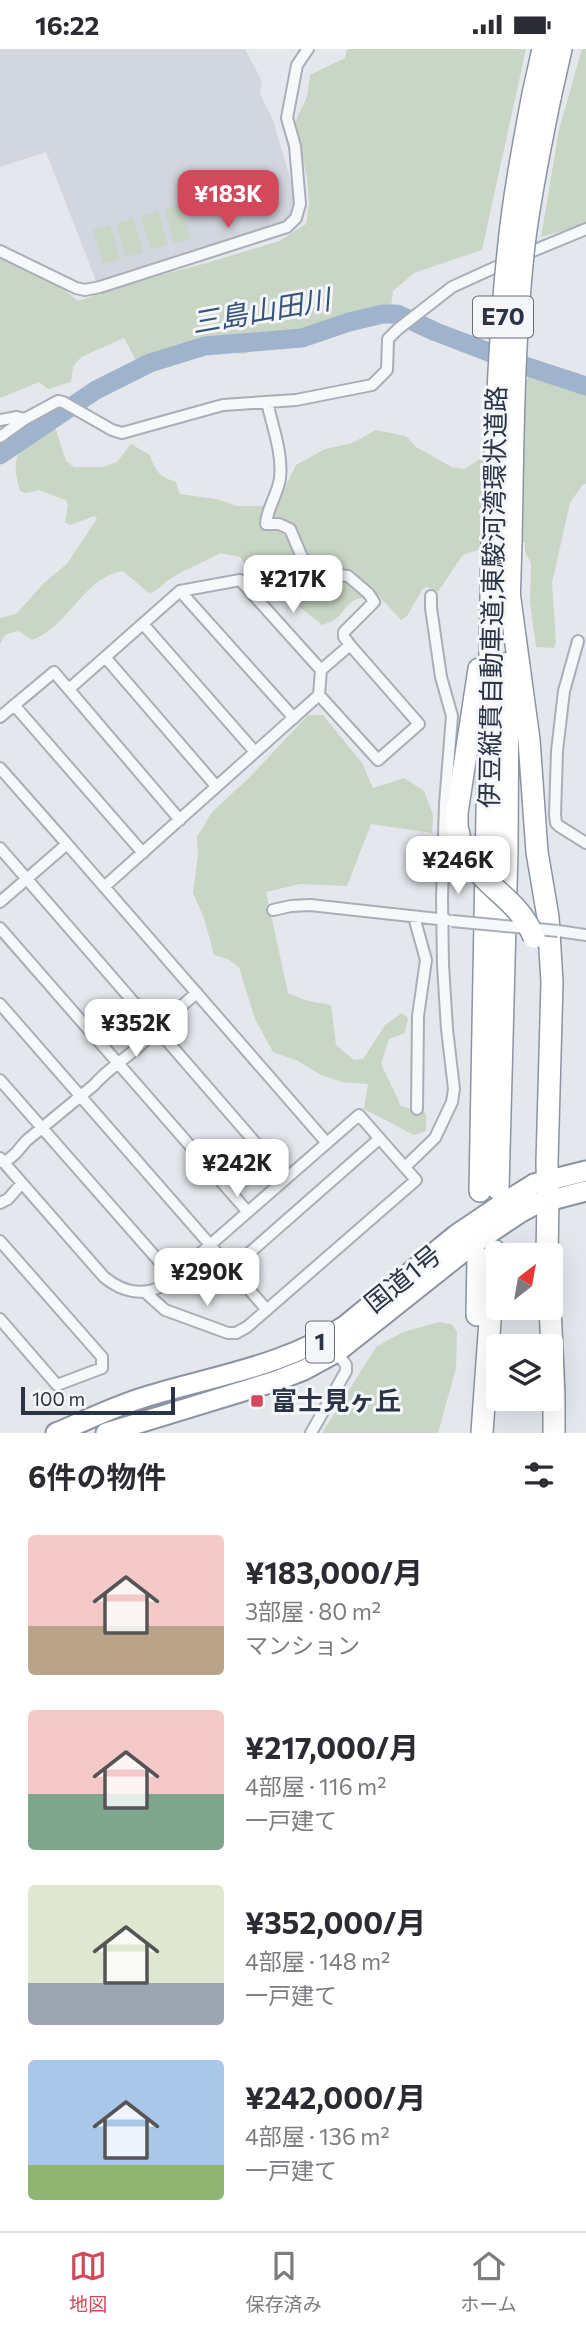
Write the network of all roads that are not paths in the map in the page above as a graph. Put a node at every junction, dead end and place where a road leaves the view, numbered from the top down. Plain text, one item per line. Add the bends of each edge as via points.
1 (308, 49) edge
2 (543, 49) edge
3 (561, 49) edge
4 (542, 96) junction
5 (586, 229) edge
6 (0, 251) edge
7 (267, 402) junction
8 (0, 419) edge
9 (25, 419) junction
10 (0, 437) edge
11 (180, 591) junction
12 (500, 592) junction
13 (431, 596) dead end
14 (143, 624) junction
15 (578, 641) dead end
16 (349, 645) junction
17 (105, 657) junction
18 (321, 670) junction
19 (68, 689) junction
20 (319, 695) junction
21 (14, 705) junction
22 (0, 717) edge
23 (294, 718) junction
24 (255, 752) junction
25 (0, 768) edge
26 (216, 786) junction
27 (180, 820) junction
28 (586, 843) edge
29 (67, 844) junction
30 (0, 849) edge
31 (142, 853) junction
32 (26, 878) junction
33 (104, 887) junction
34 (0, 902) edge
35 (273, 910) dead end
36 (414, 917) junction
37 (448, 920) junction
38 (0, 927) edge
39 (586, 935) edge
40 (197, 993) junction
41 (0, 1004) edge
42 (155, 1029) junction
43 (118, 1062) junction
44 (0, 1080) edge
45 (81, 1095) junction
46 (417, 1109) dead end
47 (42, 1128) junction
48 (379, 1139) junction
49 (326, 1142) junction
50 (2, 1160) edge
51 (405, 1167) junction
52 (586, 1171) edge
53 (286, 1178) junction
54 (22, 1183) junction
55 (489, 1190) dead end
56 (586, 1191) edge
57 (541, 1192) junction
58 (0, 1203) edge
59 (247, 1211) junction
60 (0, 1241) edge
61 (539, 1243) edge
62 (546, 1243) edge
63 (209, 1244) junction
64 (231, 1269) junction
65 (173, 1277) junction
66 (145, 1292) junction
67 (267, 1310) junction
68 (0, 1319) edge
69 (551, 1320) edge
70 (331, 1346) junction
71 (544, 1411) edge
72 (56, 1433) edge
73 (106, 1433) edge
74 (311, 1433) edge
75 (475, 1433) edge
76 (482, 1433) edge
77 (543, 1433) edge
78 (554, 1433) edge

1 - 6 street via 297,65 287,118 295,146 300,204 287,227 85,290
2 - 4 highway, 伊豆縦貫自動車道;東駿河湾環状道路 / E70
3 - 4 highway, 伊豆縦貫自動車道;東駿河湾環状道路 / E70
4 - 12 highway, 伊豆縦貫自動車道;東駿河湾環状道路 / E70, bridge via 524,246
5 - 7 street via 472,278 423,308 388,339 387,370 372,385
7 - 9 street via 223,405 122,433 63,401
7 - 16 street via 280,479 266,524 290,529 304,562 318,573 348,576 368,593 374,602 344,632
8 - 9 street
9 - 10 street
11 - 14 street
11 - 18 street via 240,580
11 - 23 street
12 - 55 highway, 伊豆縦貫自動車道;東駿河湾環状道路 / E70 via 507,849
12 - 57 highway via 529,740 537,852 548,916 552,982
12 - 57 highway, bridge via 457,826 471,863 518,909 534,937 540,971
13 - 37 street via 441,677 452,716 443,836
14 - 17 street
14 - 24 street
15 - 28 street via 564,691 555,815 559,827
16 - 18 street
16 - 20 street via 419,725 378,760
17 - 19 street
17 - 26 street
18 - 20 street
19 - 21 street via 54,672
19 - 27 street
20 - 23 street
21 - 22 street
21 - 31 street
23 - 24 street
24 - 26 street
25 - 29 street
26 - 27 street
27 - 31 street
29 - 32 street
29 - 33 street
30 - 32 street
31 - 33 street
32 - 34 street
32 - 42 street
33 - 40 street
35 - 36 street via 310,905
36 - 37 street
36 - 46 street via 426,960 418,1016
37 - 39 street, bridge
37 - 51 street via 443,965 453,1102 435,1138
38 - 43 street
40 - 42 street
40 - 49 street
41 - 45 street
42 - 43 street
42 - 53 street
43 - 45 street
43 - 59 street
44 - 47 street
45 - 47 street
45 - 63 street
47 - 50 street
47 - 65 street
48 - 49 street via 359,1115
48 - 51 street
48 - 64 street
49 - 53 street
50 - 54 street
51 - 67 street via 416,1180
52 - 57 highway, 国道1号 / 1
53 - 59 street
54 - 58 street
54 - 66 street via 104,1277 123,1290
56 - 57 highway, 国道1号 / 1
57 - 61 highway
57 - 62 highway
57 - 70 highway, 国道1号 / 1 via 521,1212
59 - 63 street
60 - 68 street via 102,1357 102,1368 57,1385
63 - 64 street
63 - 65 street
64 - 67 street
65 - 66 street
66 - 67 street via 165,1310 228,1333 241,1331
69 - 78 highway
70 - 72 highway, 国道1号 / 1 via 143,1397
70 - 73 highway, 国道1号 / 1 via 304,1370 276,1381
70 - 74 street via 346,1371
71 - 77 highway
75 - 76 highway via 487,1254

